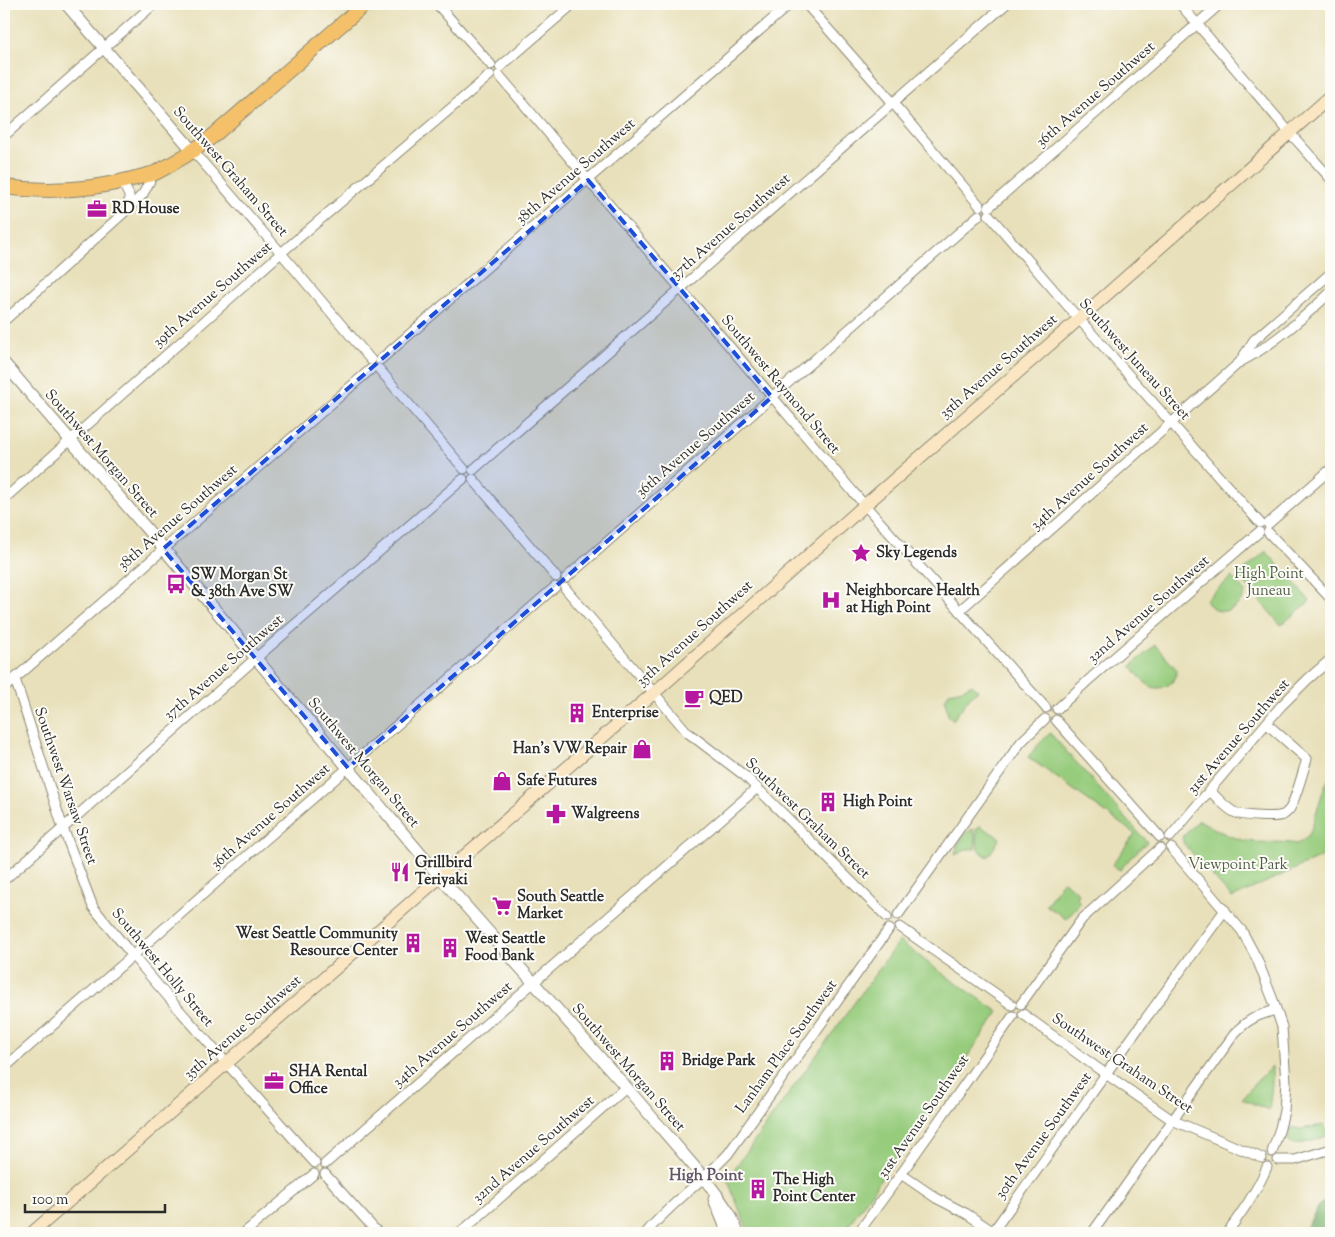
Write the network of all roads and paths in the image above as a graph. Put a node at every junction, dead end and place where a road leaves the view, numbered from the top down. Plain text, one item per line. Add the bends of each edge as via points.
1 (66, 4) edge
2 (154, 4) edge
3 (365, 4) edge
4 (438, 4) edge
5 (573, 4) edge
6 (790, 4) edge
7 (806, 4) edge
8 (1006, 4) edge
9 (1180, 4) edge
10 (1220, 4) edge
11 (1197, 24) junction
12 (104, 48) junction
13 (495, 70) junction
14 (1331, 96) edge
15 (893, 103) junction
16 (1290, 133) junction
17 (4, 136) edge
18 (193, 151) junction
19 (154, 173) junction
20 (1331, 179) edge
21 (588, 180) junction
22 (122, 182) junction
23 (4, 187) edge
24 (129, 208) junction
25 (984, 211) junction
26 (281, 253) junction
27 (1331, 273) edge
28 (680, 289) junction
29 (1331, 292) edge
30 (1079, 319) junction
31 (4, 321) edge
32 (1240, 362) junction
33 (4, 363) edge
34 (375, 364) junction
35 (772, 397) junction
36 (1172, 423) junction
37 (70, 440) junction
38 (1331, 469) edge
39 (468, 474) junction
40 (4, 499) edge
41 (865, 506) junction
42 (1264, 528) junction
43 (163, 549) junction
44 (556, 577) junction
45 (566, 578) junction
46 (555, 587) junction
47 (565, 588) junction
48 (1331, 599) edge
49 (959, 611) junction
50 (255, 659) junction
51 (1331, 659) edge
52 (15, 679) junction
53 (4, 688) edge
54 (653, 694) junction
55 (1046, 708) junction
56 (1057, 709) junction
57 (1045, 720) junction
58 (1056, 720) junction
59 (1267, 724) junction
60 (348, 768) junction
61 (757, 788) junction
62 (1210, 791) junction
63 (63, 828) junction
64 (1160, 837) junction
65 (1170, 837) junction
66 (1160, 848) junction
67 (1171, 848) junction
68 (440, 877) junction
69 (4, 880) edge
70 (90, 901) joint
71 (1225, 910) junction
72 (898, 915) junction
73 (887, 917) junction
74 (900, 927) junction
75 (889, 929) junction
76 (132, 956) junction
77 (533, 983) junction
78 (1016, 1005) junction
79 (1276, 1010) junction
80 (1023, 1014) junction
81 (1013, 1016) junction
82 (226, 1064) junction
83 (4, 1068) edge
84 (1106, 1074) junction
85 (626, 1087) junction
86 (1172, 1120) junction
87 (1331, 1149) edge
88 (1275, 1156) junction
89 (1262, 1158) junction
90 (315, 1163) junction
91 (325, 1164) junction
92 (1266, 1167) junction
93 (314, 1174) junction
94 (324, 1174) junction
95 (901, 1174) junction
96 (704, 1178) junction
97 (652, 1231) edge
98 (32, 1233) edge
99 (244, 1233) edge
100 (378, 1233) edge
101 (460, 1233) edge
102 (728, 1233) edge
103 (738, 1233) edge
104 (858, 1233) edge
105 (993, 1233) edge
106 (1092, 1233) edge
107 (1227, 1233) edge

1 - 12 street, Southwest Graham Street
2 - 12 street
3 - 18 main road
4 - 13 street, Southwest Raymond Street
5 - 13 street, 39th Avenue Southwest
6 - 21 street, 38th Avenue Southwest
7 - 15 street, Southwest Juneau Street
8 - 15 street, 37th Avenue Southwest
9 - 11 street
10 - 11 street, 36th Avenue Southwest
11 - 16 street
11 - 25 street, 36th Avenue Southwest
12 - 17 street
12 - 18 street, Southwest Graham Street
13 - 21 street, Southwest Raymond Street
13 - 26 street, 39th Avenue Southwest
14 - 16 main road, 35th Avenue Southwest
15 - 25 street, Southwest Juneau Street
15 - 28 street, 37th Avenue Southwest
16 - 20 street
16 - 30 main road, 35th Avenue Southwest
18 - 19 main road
18 - 26 street, Southwest Graham Street
19 - 22 main road
19 - 24 street via 143,194
21 - 28 street, Southwest Raymond Street
21 - 34 street, 38th Avenue Southwest
22 - 23 main road via 55,190
22 - 24 street via 129,196
24 - 31 street
25 - 30 street, Southwest Juneau Street
25 - 35 street, 36th Avenue Southwest
26 - 34 street, Southwest Graham Street
26 - 37 street, 39th Avenue Southwest
27 - 32 street, 34th Avenue Southwest via 1254,340
28 - 35 street, Southwest Raymond Street
28 - 39 street, 37th Avenue Southwest
29 - 32 street, 34th Avenue Southwest via 1260,352
30 - 36 street, Southwest Juneau Street
30 - 41 main road, 35th Avenue Southwest
32 - 36 street, 34th Avenue Southwest
33 - 37 street, Southwest Morgan Street
34 - 39 street, Southwest Graham Street
34 - 43 street, 38th Avenue Southwest
35 - 41 street, Southwest Raymond Street
35 - 45 street, 36th Avenue Southwest
36 - 42 street, Southwest Juneau Street
36 - 49 street, 34th Avenue Southwest
37 - 40 street, 39th Avenue Southwest
37 - 43 street, Southwest Morgan Street
38 - 42 street, 32nd Avenue Southwest
39 - 44 street, Southwest Graham Street
39 - 50 street, 37th Avenue Southwest
41 - 49 street, Southwest Raymond Street
41 - 54 main road, 35th Avenue Southwest
42 - 48 street, Southwest Juneau Street
42 - 56 street, 32nd Avenue Southwest
43 - 50 street, Southwest Morgan Street
43 - 52 street, 38th Avenue Southwest
44 - 45 street
44 - 46 street
45 - 47 street
46 - 47 street
46 - 60 street, 36th Avenue Southwest
47 - 54 street, Southwest Graham Street
49 - 55 street, Southwest Raymond Street
50 - 60 street, Southwest Morgan Street
50 - 63 street, 37th Avenue Southwest
51 - 59 street, 31st Avenue Southwest via 1293,693
52 - 53 street, 38th Avenue Southwest
52 - 63 street, Southwest Warsaw Street
54 - 61 street, Southwest Graham Street via 687,732
54 - 68 main road, 35th Avenue Southwest
55 - 56 street via 1052,706
55 - 57 street via 1043,713
56 - 58 street
57 - 58 street
57 - 72 street via 1021,742
58 - 64 street
59 - 62 street, 31st Avenue Southwest
59 - 62 street via 1307,759 1288,811 1275,816 1247,816 1228,808
60 - 68 street, Southwest Morgan Street
60 - 76 street, 36th Avenue Southwest
61 - 73 street, Southwest Graham Street
61 - 77 street, 34th Avenue Southwest
62 - 65 street, 31st Avenue Southwest
63 - 69 street, 37th Avenue Southwest
63 - 70 street, Southwest Warsaw Street
64 - 65 street
64 - 66 street via 1157,842
65 - 67 street via 1173,842
66 - 67 street via 1165,851
66 - 78 street via 1082,919
67 - 71 street
68 - 77 street, Southwest Morgan Street
68 - 82 main road, 35th Avenue Southwest
70 - 76 street, Southwest Holly Street
71 - 79 street via 1257,958
71 - 84 street, 30th Avenue Southwest
72 - 73 street
72 - 74 street via 902,920
73 - 75 street via 885,923
74 - 75 street via 895,931
74 - 78 street
75 - 96 street, Lanham Place Southwest via 728,1154
76 - 82 street, Southwest Holly Street
76 - 83 street, 36th Avenue Southwest
77 - 85 street, Southwest Morgan Street
77 - 91 street, 34th Avenue Southwest
78 - 80 street via 1024,1010
78 - 81 street via 1010,1010
79 - 86 street via 1257,1015 1235,1033
79 - 88 street via 1282,1027 1286,1082
80 - 81 street
80 - 84 street, Southwest Graham Street
81 - 95 street, 31st Avenue Southwest
82 - 90 street, Southwest Holly Street
82 - 98 main road, 35th Avenue Southwest
84 - 86 street, Southwest Graham Street
84 - 105 street, 30th Avenue Southwest
85 - 96 street, Southwest Morgan Street
85 - 101 street, 32nd Avenue Southwest
86 - 89 street, Southwest Graham Street
86 - 106 street
87 - 88 street via 1295,1160
88 - 89 street via 1266,1153
88 - 92 street via 1275,1166
89 - 92 street
90 - 91 street
90 - 93 street
91 - 94 street via 327,1171
92 - 107 street via 1246,1207
93 - 94 street
93 - 99 street
94 - 100 street
95 - 104 street, 31st Avenue Southwest
95 - 105 street
96 - 97 street
96 - 102 street
96 - 103 street via 730,1214

